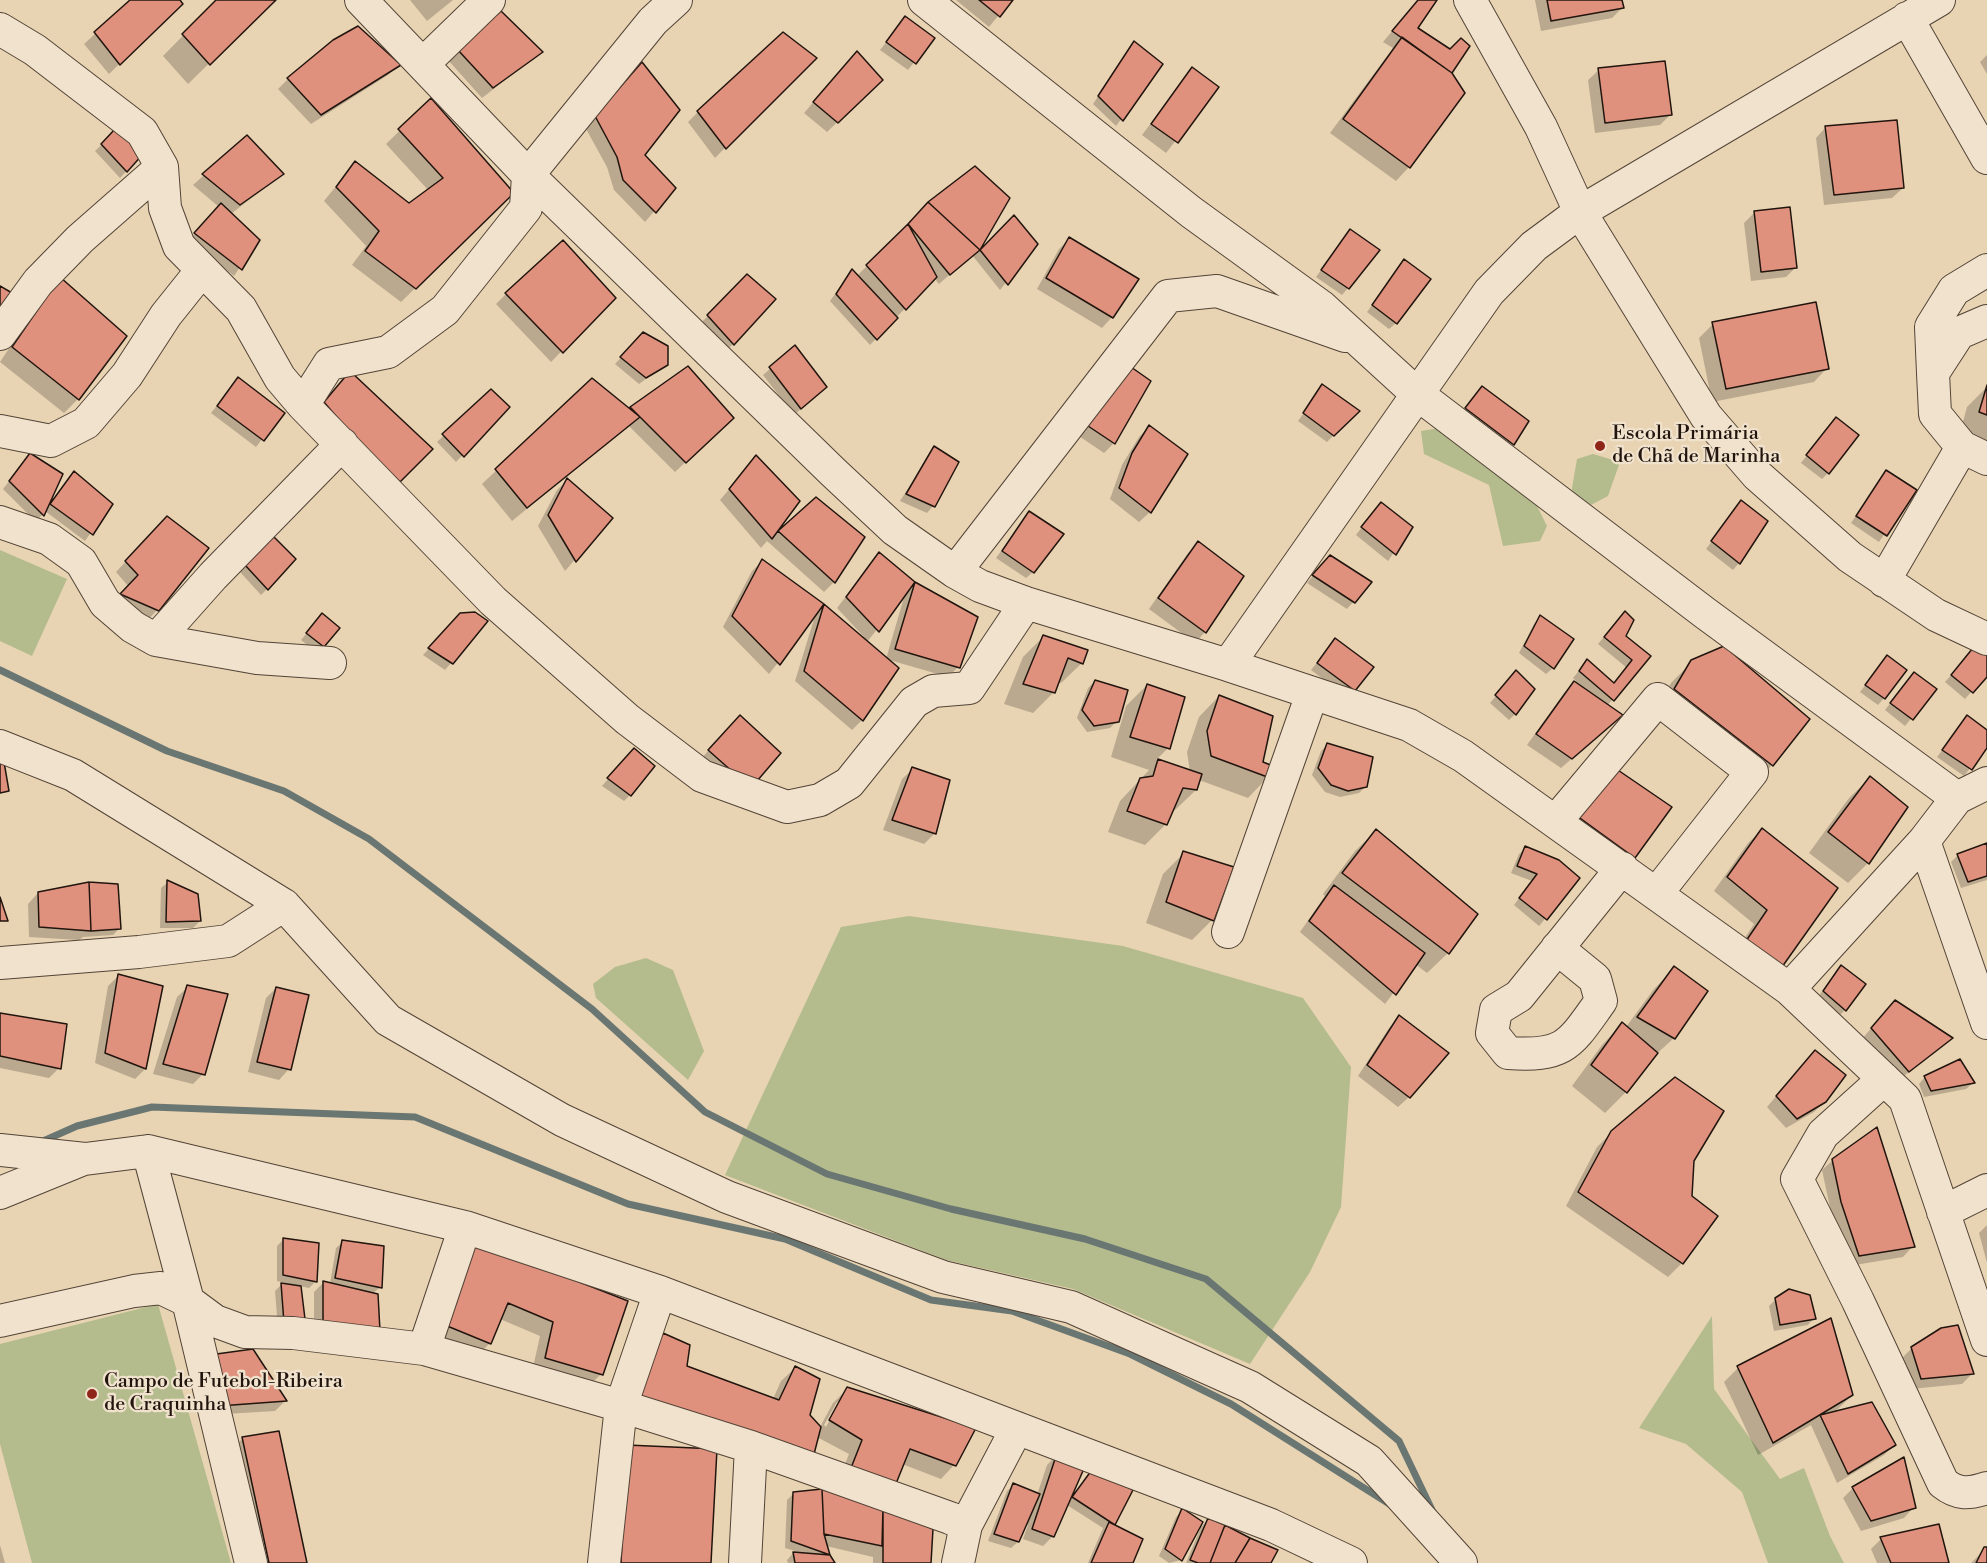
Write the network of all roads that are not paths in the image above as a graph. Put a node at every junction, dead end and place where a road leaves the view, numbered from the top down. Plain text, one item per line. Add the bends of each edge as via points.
1 (361, 0) edge
2 (489, 0) edge
3 (676, 0) edge
4 (924, 0) edge
5 (1470, 0) edge
6 (1927, 6) edge
7 (0, 29) edge
8 (423, 64) junction
9 (1987, 158) edge
10 (162, 167) junction
11 (528, 175) junction
12 (1580, 212) junction
13 (202, 270) junction
14 (1987, 270) edge
15 (1987, 321) edge
16 (0, 334) edge
17 (1357, 340) junction
18 (1933, 374) junction
19 (1416, 393) junction
20 (303, 405) junction
21 (0, 431) edge
22 (342, 444) junction
23 (1974, 453) edge
24 (0, 522) edge
25 (955, 573) junction
26 (1884, 581) junction
27 (1026, 603) junction
28 (1987, 639) edge
29 (156, 640) junction
30 (330, 663) dead end
31 (1228, 665) junction
32 (1312, 694) junction
33 (0, 746) edge
34 (1987, 783) edge
35 (1957, 798) junction
36 (1557, 821) junction
37 (1924, 841) junction
38 (1622, 868) junction
39 (1657, 893) junction
40 (284, 905) junction
41 (1228, 932) dead end
42 (1557, 948) dead end
43 (0, 963) edge
44 (1789, 989) junction
45 (1987, 1023) edge
46 (1884, 1079) junction
47 (0, 1151) edge
48 (148, 1151) junction
49 (85, 1159) junction
50 (1987, 1190) edge
51 (0, 1191) edge
52 (1943, 1212) junction
53 (465, 1227) junction
54 (660, 1292) junction
55 (188, 1301) junction
56 (0, 1321) edge
57 (1987, 1340) edge
58 (424, 1349) junction
59 (621, 1406) junction
60 (1017, 1428) junction
61 (751, 1447) junction
62 (1987, 1488) edge
63 (966, 1525) junction
64 (1346, 1562) edge
65 (251, 1563) edge
66 (604, 1563) edge
67 (745, 1563) edge
68 (958, 1563) edge
69 (1461, 1563) edge

1 - 8 street
2 - 8 street
3 - 11 street via 653,21
4 - 17 street via 1191,212 1322,307
5 - 12 street via 1541,127
6 - 9 street
6 - 12 street
7 - 10 street via 35,50 142,132
8 - 11 street
10 - 13 street via 165,208 179,246
10 - 16 street via 38,282
11 - 20 street via 526,208 445,310 388,352 329,364
11 - 25 street via 895,530
12 - 19 street via 1534,246 1489,292
12 - 26 street via 1706,416 1757,475 1850,557
13 - 20 street via 241,309 280,378
13 - 21 street via 166,315 127,375 86,423 51,441
14 - 18 street via 1954,290 1931,327
15 - 18 street via 1959,333
17 - 19 street
17 - 25 street via 1217,291 1168,297
18 - 23 street via 1935,414
19 - 31 street
19 - 35 street
20 - 22 street
22 - 27 street via 493,601 627,719 702,776 787,807 819,800 849,783 914,702 933,691 969,688
22 - 29 street
23 - 26 street
24 - 29 street via 49,539 81,562 105,603
25 - 27 street
26 - 28 street via 1936,615
27 - 31 street
29 - 30 street via 257,658
31 - 32 street
32 - 36 street via 1409,725 1463,756
32 - 41 street
33 - 40 street via 73,775
34 - 35 street
35 - 37 street
36 - 38 street
36 - 39 street via 1658,699 1752,772
37 - 44 street
37 - 45 street
38 - 39 street
38 - 42 street
39 - 44 street
40 - 43 street via 228,941
40 - 69 street via 388,1020 562,1120 727,1197 943,1277 1071,1307 1250,1387 1369,1461
44 - 46 street
46 - 52 street via 1905,1099
46 - 62 street via 1823,1134 1797,1179 1943,1483 1954,1492 1969,1494
47 - 49 street
47 - 51 street via 5,1171
48 - 49 street
48 - 53 street
48 - 55 street
49 - 51 street
50 - 52 street
52 - 57 street
53 - 54 street
53 - 58 street
54 - 59 street
54 - 60 street
55 - 56 street via 161,1288
55 - 58 street via 215,1321 245,1332 293,1333
55 - 65 street
58 - 59 street
59 - 61 street
59 - 66 street
60 - 63 street
60 - 64 street via 1271,1525
61 - 63 street
61 - 67 street
63 - 68 street

